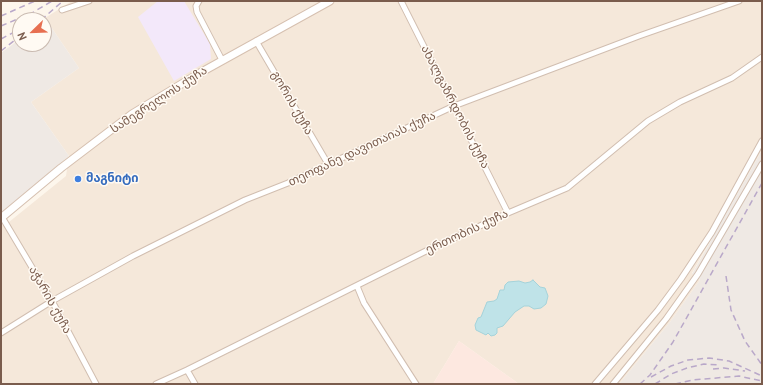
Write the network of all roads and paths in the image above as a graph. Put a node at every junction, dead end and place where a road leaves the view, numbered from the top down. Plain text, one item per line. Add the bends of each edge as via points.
1 (89, 1) edge
2 (199, 1) edge
3 (330, 1) edge
4 (401, 1) edge
5 (739, 1) edge
6 (728, 3) edge
7 (62, 10) dead end
8 (256, 41) junction
9 (762, 57) edge
10 (222, 60) junction
11 (454, 106) junction
12 (762, 141) edge
13 (328, 164) junction
14 (762, 164) edge
15 (508, 213) junction
16 (2, 218) edge
17 (356, 286) junction
18 (52, 301) junction
19 (1, 333) edge
20 (187, 370) junction
21 (96, 384) edge
22 (156, 384) edge
23 (195, 384) edge
24 (416, 384) edge
25 (595, 384) edge
26 (613, 384) edge

1 - 7 street
2 - 10 street via 196,6 197,12
3 - 8 main road, სამეგრელოს ქუჩა
4 - 11 street, ახალგაზრდობის ქუჩა
5 - 6 street, თეოფანე დავითაიას ქუჩა
6 - 11 street, თეოფანე დავითაიას ქუჩა
8 - 10 main road, სამეგრელოს ქუჩა
8 - 13 street, გორის ქუჩა
9 - 15 street, ერთობის ქუჩა via 732,78 680,102 648,121 567,188
10 - 16 main road, სამეგრელოს ქუჩა via 132,114 61,168
11 - 13 street, თეოფანე დავითაიას ქუჩა
11 - 15 street, ახალგაზრდობის ქუჩა
12 - 25 street via 712,232 681,279
13 - 18 street, თეოფანე დავითაიას ქუჩა via 246,200 134,256
14 - 26 street via 698,274 666,319
15 - 17 street, ერთობის ქუჩა
16 - 18 street, აჭარის ქუჩა
17 - 20 street, ერთობის ქუჩა
17 - 24 street
18 - 19 street, თეოფანე დავითაიას ქუჩა
18 - 21 street, აჭარის ქუჩა
20 - 22 street, ერთობის ქუჩა
20 - 23 street

